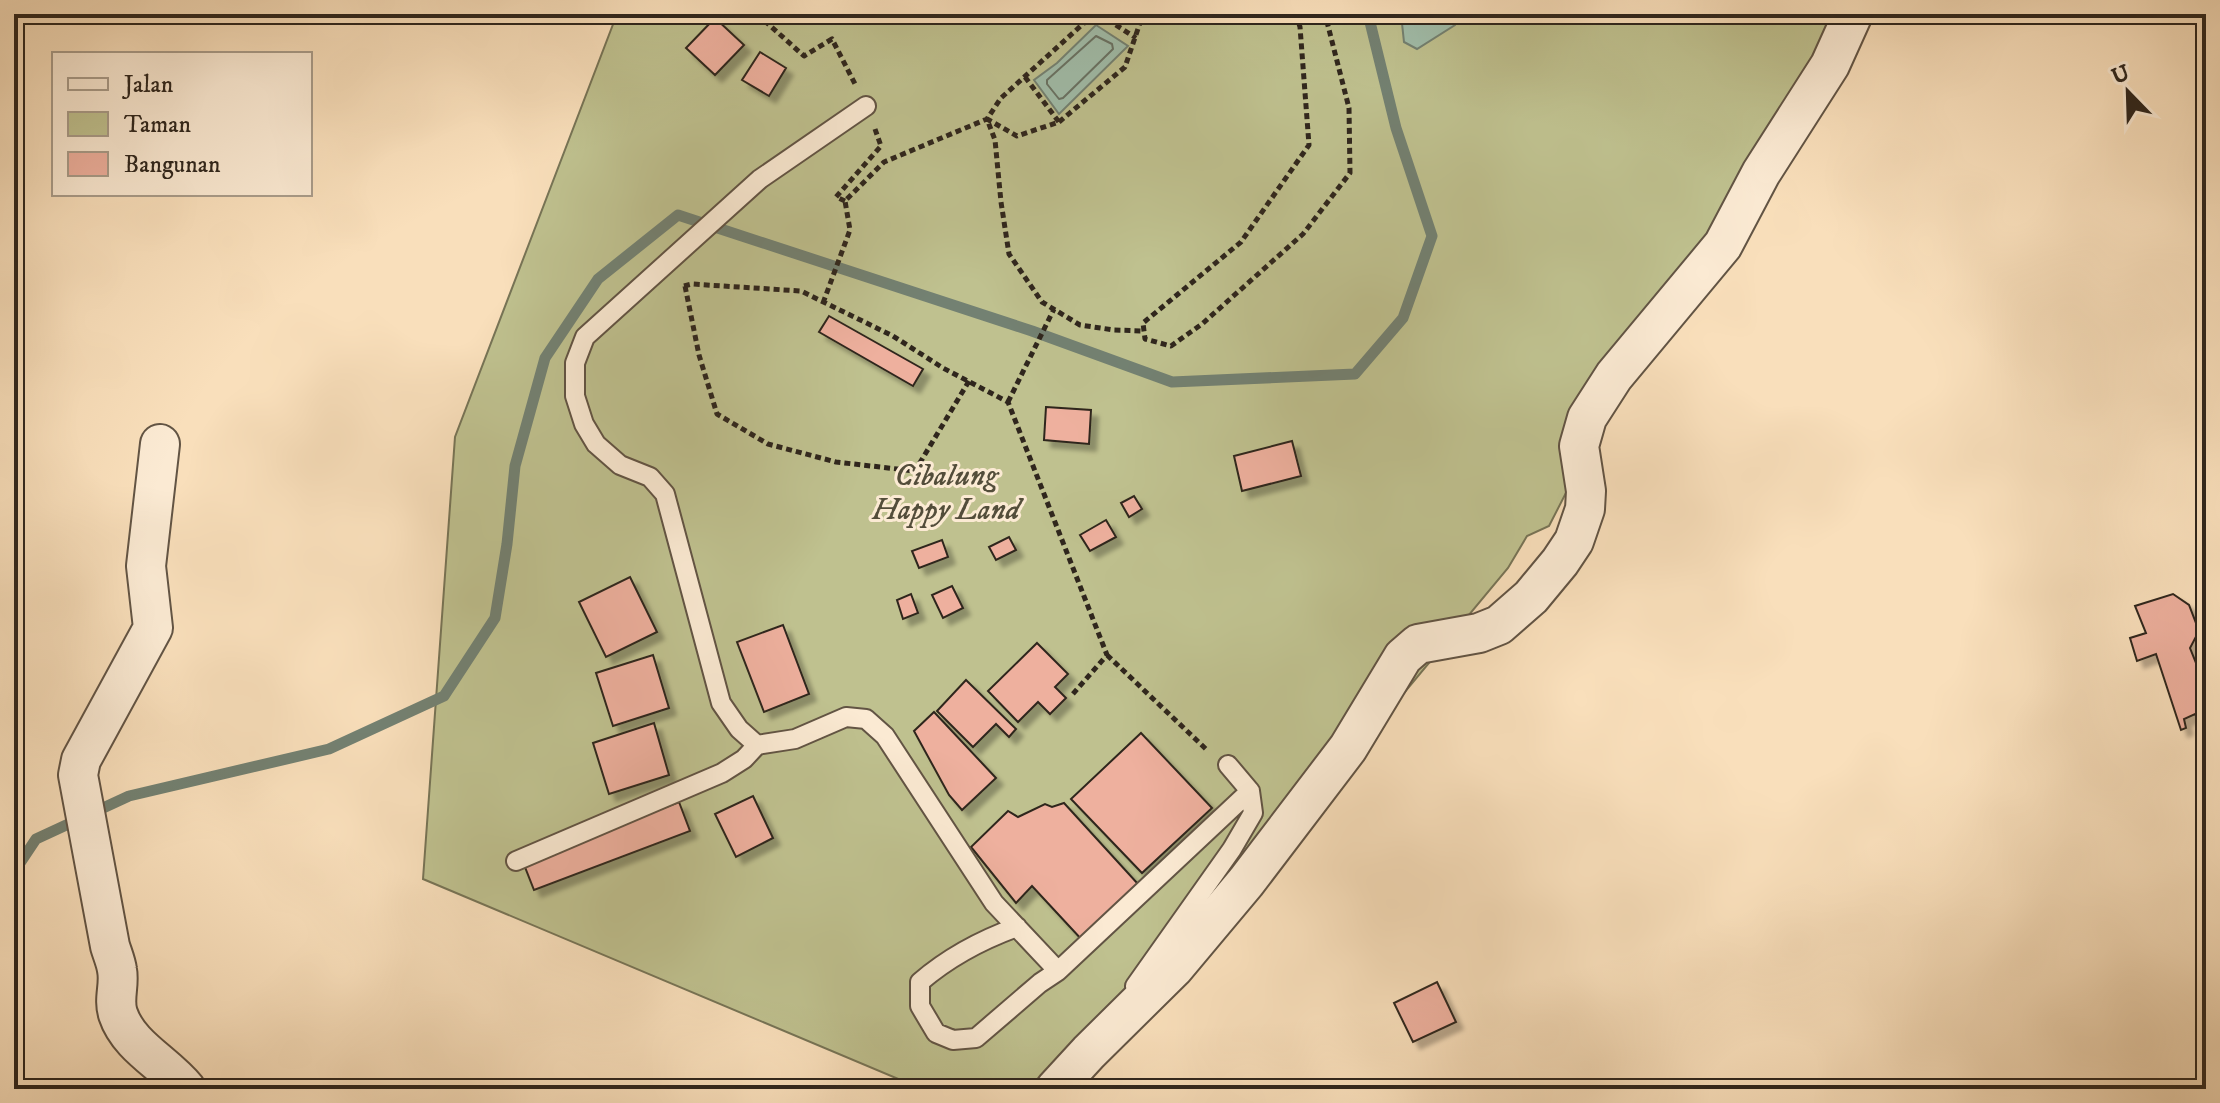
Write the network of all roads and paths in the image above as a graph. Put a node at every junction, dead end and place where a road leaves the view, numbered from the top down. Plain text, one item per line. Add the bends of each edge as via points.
1 (1096, 14) edge
2 (1143, 14) edge
3 (1296, 14) edge
4 (1325, 14) edge
5 (1853, 14) edge
6 (1136, 38) junction
7 (1025, 77) junction
8 (866, 106) dead end
9 (987, 119) junction
10 (1059, 122) junction
11 (685, 286) junction
12 (628, 297) junction
13 (825, 299) junction
14 (1054, 309) junction
15 (1144, 331) junction
16 (969, 381) junction
17 (1008, 402) junction
18 (160, 444) dead end
19 (1107, 655) junction
20 (1072, 695) dead end
21 (757, 745) junction
22 (1228, 765) joint
23 (1250, 791) junction
24 (516, 861) dead end
25 (1017, 927) junction
26 (1058, 971) junction
27 (1110, 1030) junction
28 (186, 1089) edge
29 (1055, 1089) edge

1 - 6 path
1 - 7 path
2 - 6 path
3 - 15 path via 1309,145 1241,242 1143,323
4 - 15 path via 1349,108 1350,173 1303,234 1202,324 1171,346 1145,339
5 - 27 street via 1830,65 1761,173 1723,245 1614,376 1587,418 1579,446 1585,509 1560,562 1499,625 1418,644 1403,657 1348,748 1246,882 1174,968
6 - 10 path via 1125,67
7 - 9 path
7 - 10 path
8 - 12 lane via 760,179
9 - 10 path via 1017,136
9 - 13 path via 884,162 845,201 850,230
9 - 14 path via 995,140 1009,254 1042,302
11 - 12 path
11 - 13 path via 801,291
11 - 16 path via 717,414 768,444 836,462 915,471
12 - 21 lane via 585,337 575,363 575,396 596,444 620,465 650,477 665,494 721,703
13 - 16 path
14 - 15 path via 1080,325
14 - 17 path
16 - 17 path
17 - 19 path
18 - 28 street via 146,566 153,628 81,760 78,775 118,971 118,1015 126,1032
19 - 20 path
19 - 22 path
21 - 24 lane via 722,773
21 - 25 lane via 795,739 846,717 866,719 885,736 994,903
22 - 23 lane
23 - 26 lane
23 - 27 lane via 1253,813 1239,837 1137,982
25 - 26 lane
25 - 26 lane via 944,961 920,982 920,1006 936,1033 953,1040 976,1038
27 - 29 street

